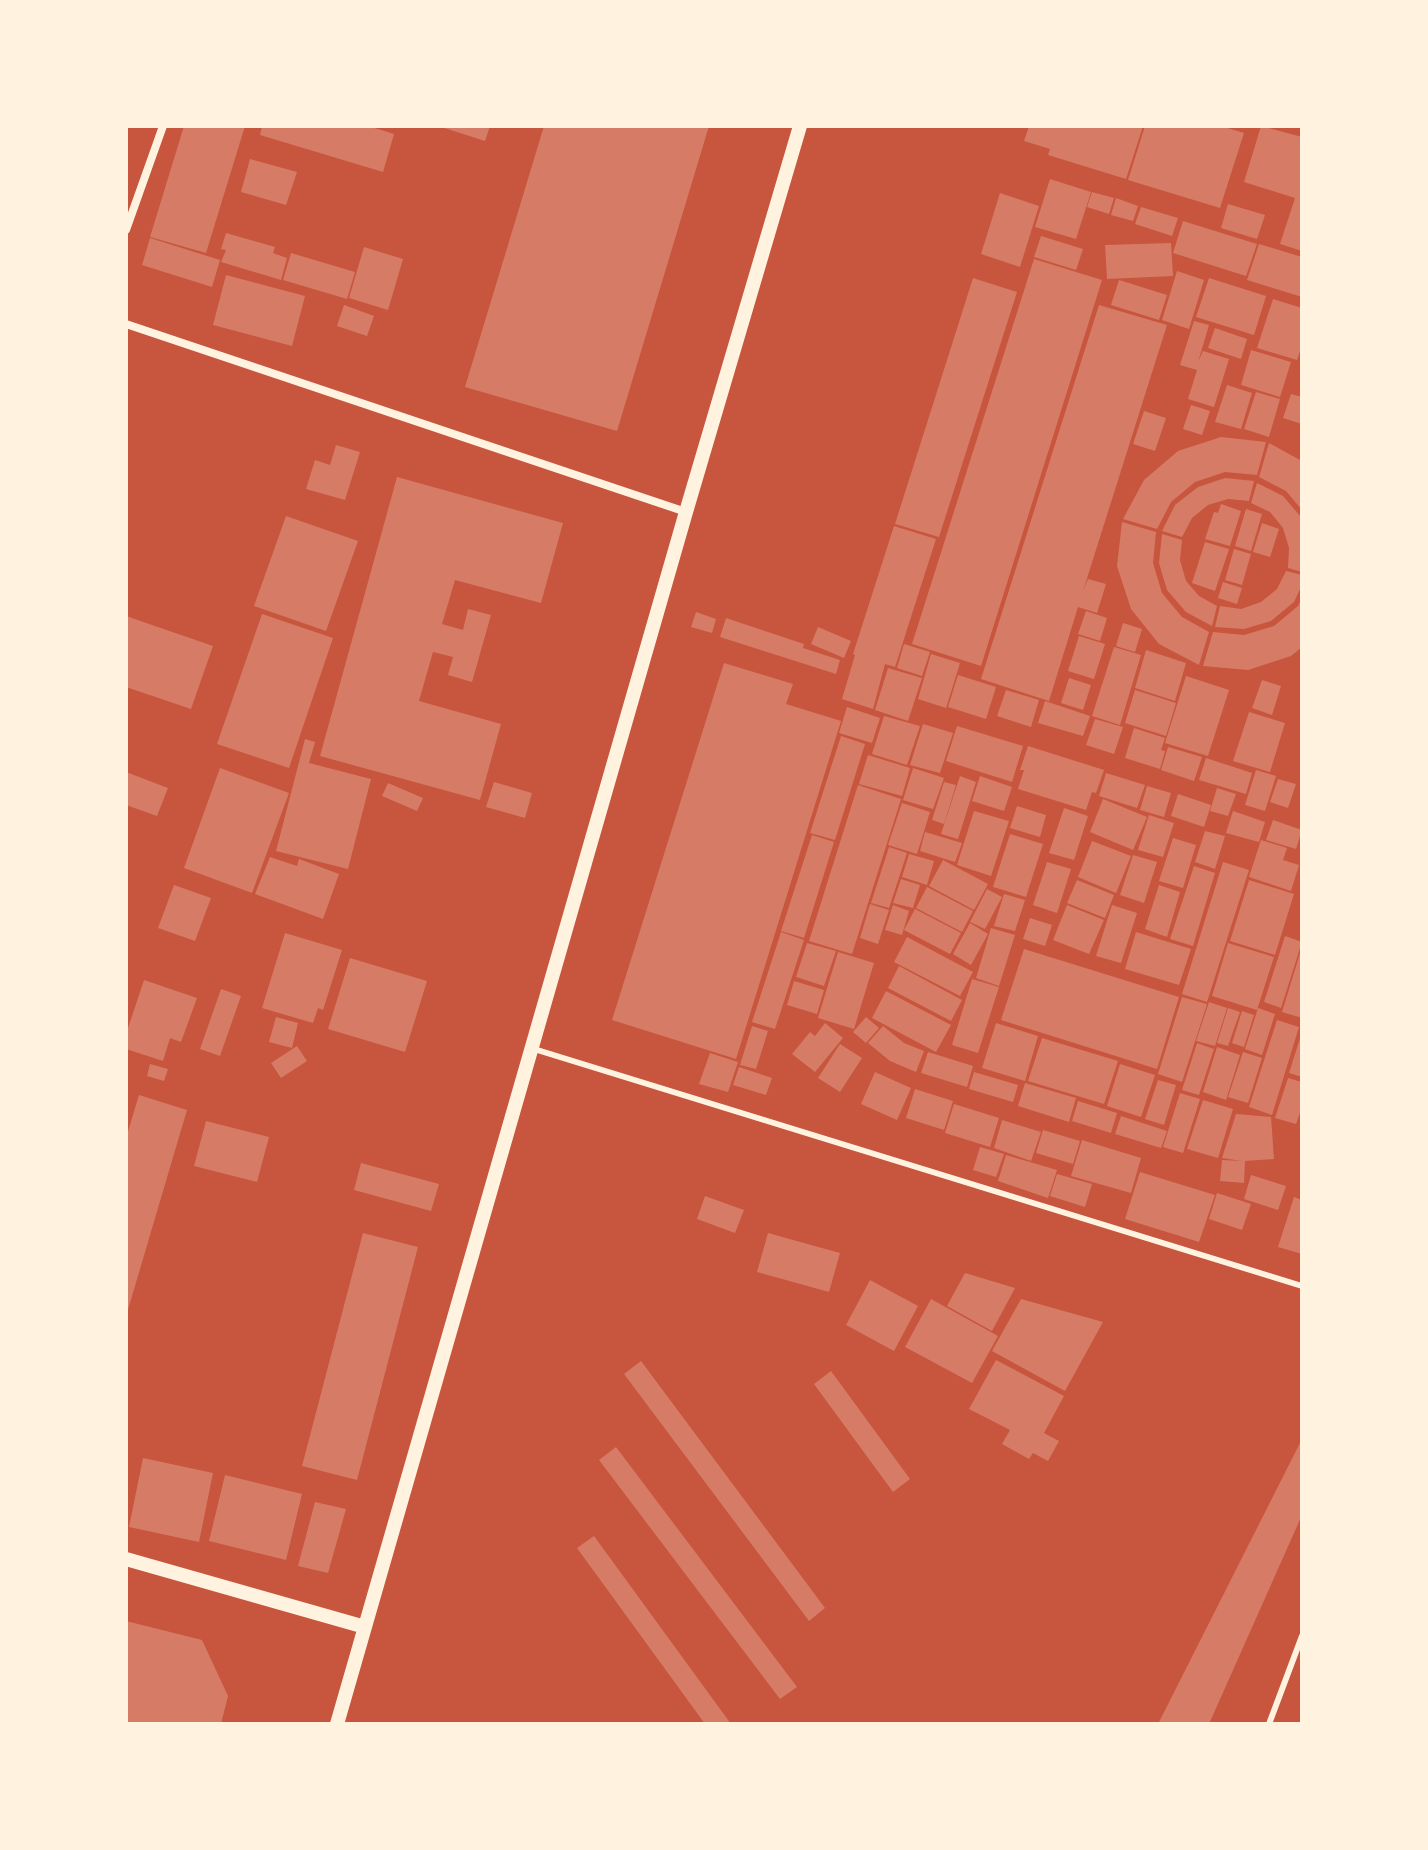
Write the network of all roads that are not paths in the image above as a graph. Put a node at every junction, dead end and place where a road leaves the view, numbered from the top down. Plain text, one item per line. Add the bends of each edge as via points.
1 (163, 126) edge
2 (800, 126) edge
3 (126, 230) edge
4 (126, 324) edge
5 (686, 512) junction
6 (531, 1048) junction
7 (1302, 1286) edge
8 (126, 1559) edge
9 (365, 1627) junction
10 (1302, 1636) edge
11 (337, 1724) edge
12 (1269, 1724) edge

1 - 3 street
2 - 5 street
4 - 5 street
5 - 6 street
6 - 7 lane
6 - 9 street
8 - 9 street
9 - 11 street
10 - 12 lane

